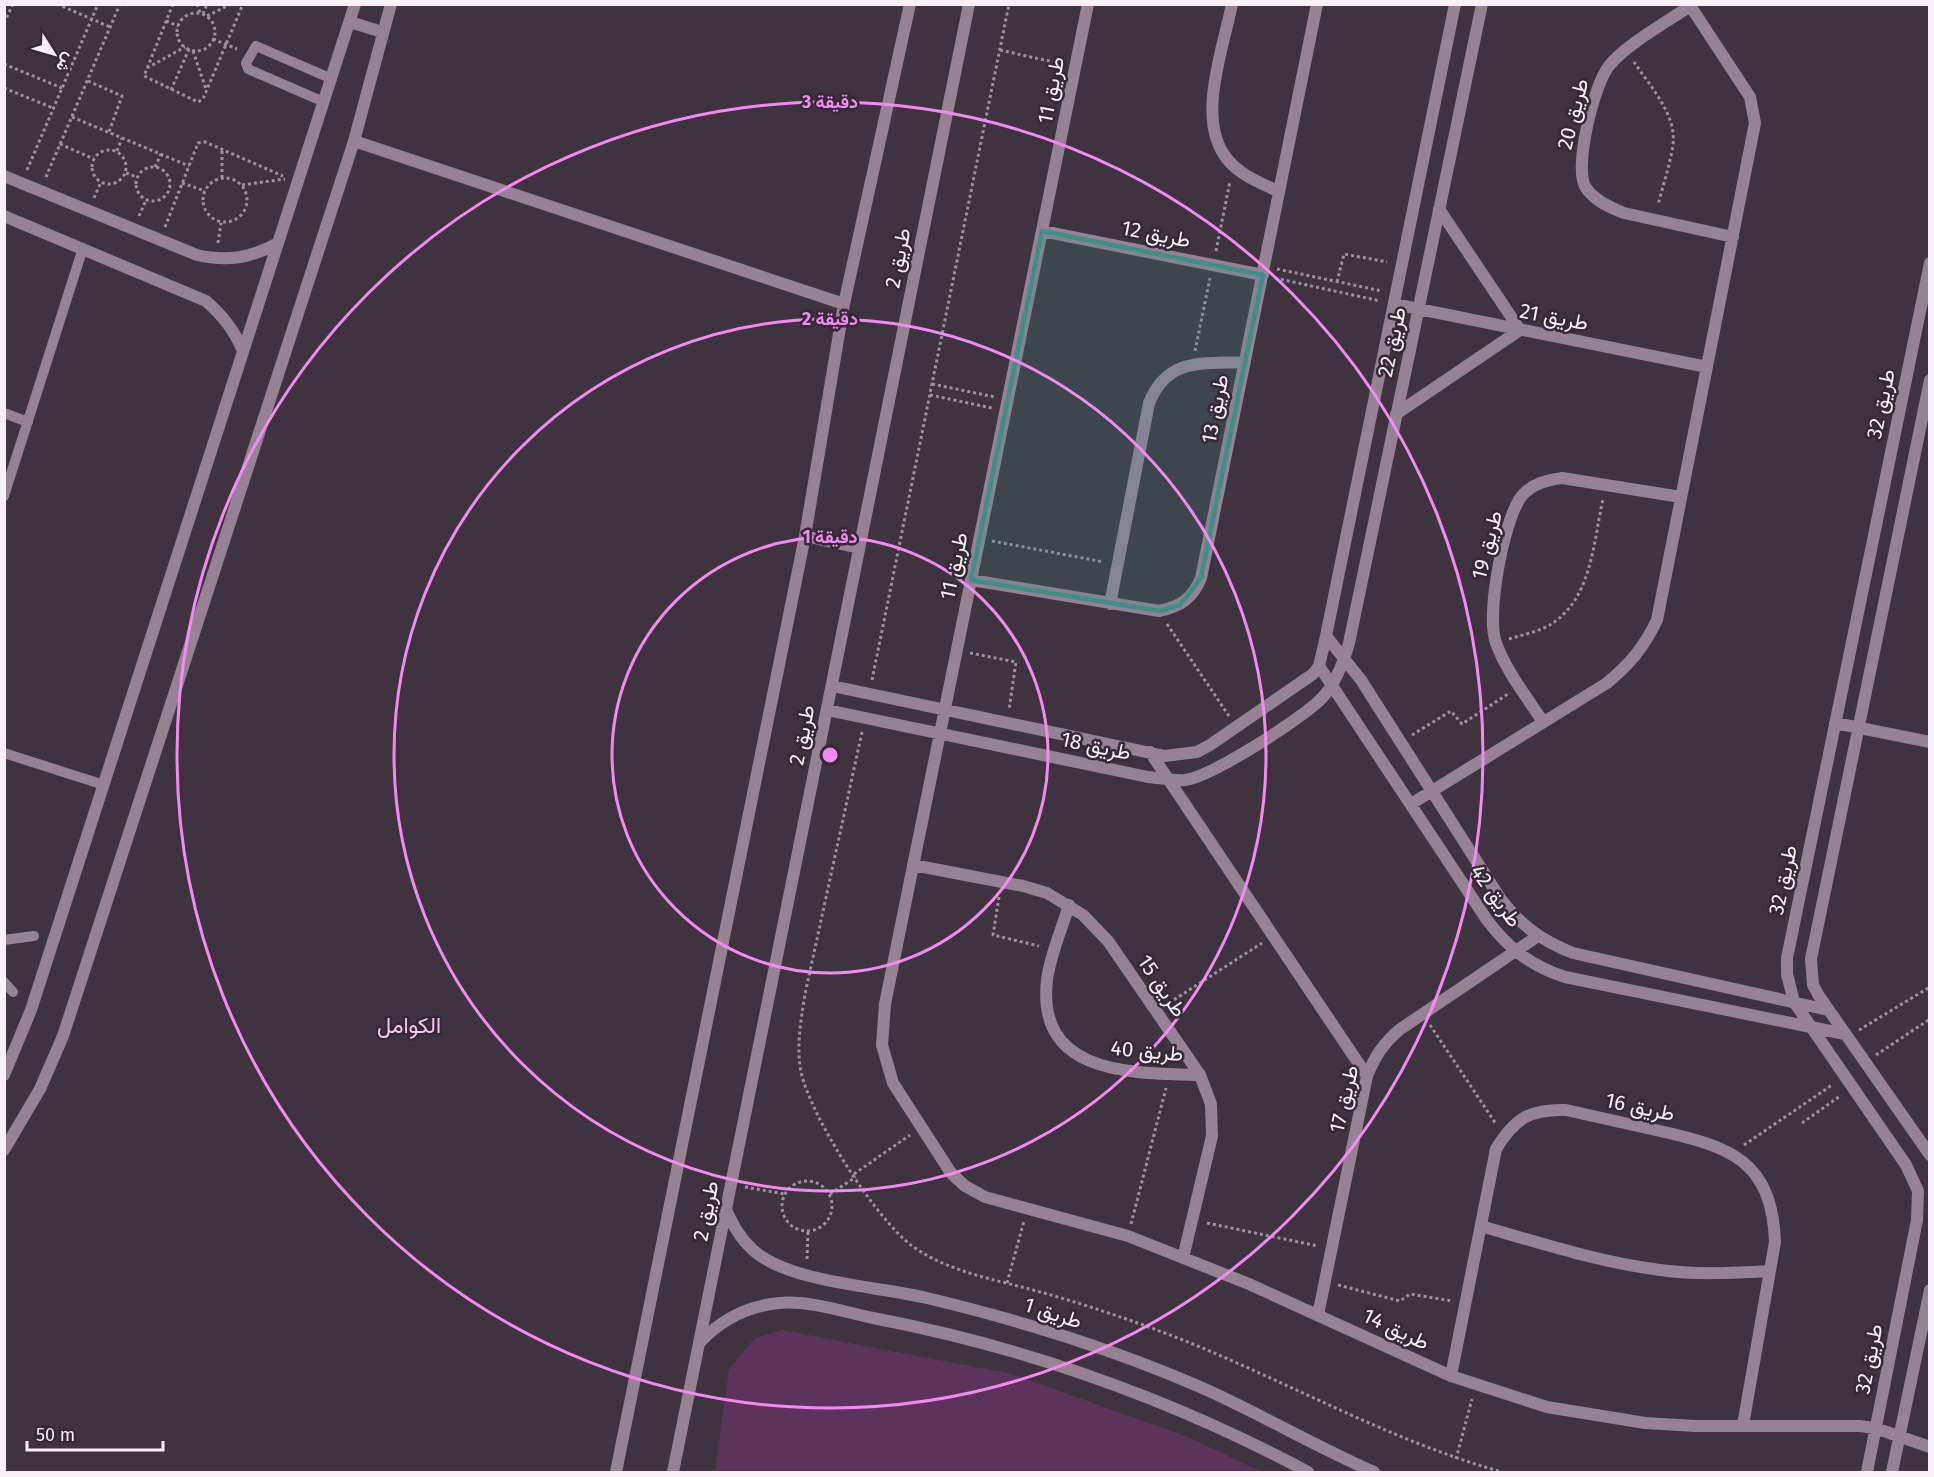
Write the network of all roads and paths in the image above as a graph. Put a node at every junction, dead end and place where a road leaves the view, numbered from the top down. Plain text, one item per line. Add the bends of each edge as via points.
1 (13, 4) edge
2 (57, 4) edge
3 (98, 4) edge
4 (120, 4) edge
5 (173, 4) edge
6 (197, 4) edge
7 (207, 4) edge
8 (231, 4) edge
9 (243, 4) edge
10 (355, 4) edge
11 (391, 4) edge
12 (910, 4) edge
13 (969, 4) edge
14 (1009, 4) edge
15 (1088, 4) edge
16 (1232, 4) edge
17 (1317, 4) edge
18 (1455, 4) edge
19 (1482, 4) edge
20 (1689, 5) edge
21 (203, 14) junction
22 (91, 19) junction
23 (166, 21) junction
24 (350, 22) junction
25 (4, 23) edge
26 (178, 26) junction
27 (110, 27) junction
28 (382, 32) junction
29 (213, 39) junction
30 (226, 44) junction
31 (189, 49) junction
32 (1000, 50) junction
33 (1626, 50) junction
34 (250, 55) junction
35 (1048, 61) dead end
36 (4, 64) edge
37 (146, 68) junction
38 (332, 79) junction
39 (87, 81) junction
40 (4, 88) edge
41 (62, 88) junction
42 (171, 90) junction
43 (206, 91) junction
44 (324, 102) junction
45 (53, 108) junction
46 (72, 117) junction
47 (109, 132) junction
48 (122, 138) junction
49 (354, 141) junction
50 (60, 144) junction
51 (222, 150) junction
52 (117, 151) junction
53 (160, 154) junction
54 (94, 159) junction
55 (189, 166) junction
56 (155, 167) junction
57 (126, 173) junction
58 (4, 176) edge
59 (137, 177) junction
60 (222, 178) junction
61 (22, 183) junction
62 (182, 183) junction
63 (242, 185) junction
64 (170, 187) junction
65 (179, 190) junction
66 (40, 191) junction
67 (205, 191) junction
68 (1279, 192) junction
69 (1439, 209) junction
70 (4, 216) edge
71 (1654, 220) junction
72 (221, 223) junction
73 (1042, 231) junction
74 (1732, 237) junction
75 (160, 240) junction
76 (278, 243) junction
77 (83, 248) junction
78 (215, 259) junction
79 (1929, 263) edge
80 (1402, 265) junction
81 (1264, 271) junction
82 (1337, 282) junction
83 (1395, 299) junction
84 (844, 304) junction
85 (1418, 310) junction
86 (1520, 330) junction
87 (243, 351) junction
88 (1245, 362) junction
89 (1707, 366) junction
90 (1929, 380) edge
91 (932, 384) junction
92 (930, 395) junction
93 (1007, 405) junction
94 (4, 413) edge
95 (1396, 414) junction
96 (28, 422) junction
97 (1606, 485) junction
98 (4, 496) edge
99 (1682, 497) junction
100 (805, 536) junction
101 (980, 539) junction
102 (859, 548) junction
103 (1118, 565) junction
104 (971, 580) junction
105 (1110, 604) junction
106 (1159, 611) junction
107 (1326, 636) junction
108 (1496, 644) junction
109 (957, 650) junction
110 (1345, 658) junction
111 (1319, 666) junction
112 (1332, 685) junction
113 (832, 686) junction
114 (1520, 686) junction
115 (870, 693) junction
116 (945, 709) junction
117 (827, 710) junction
118 (865, 718) junction
119 (1007, 722) junction
120 (1543, 722) junction
121 (1835, 723) junction
122 (1237, 727) junction
123 (1858, 728) junction
124 (940, 733) junction
125 (1401, 742) junction
126 (1929, 742) edge
127 (1149, 752) junction
128 (4, 753) edge
129 (1168, 779) junction
130 (104, 785) junction
131 (1432, 792) junction
132 (1411, 804) junction
133 (913, 865) junction
134 (1002, 882) junction
135 (1069, 905) junction
136 (34, 936) dead end
137 (1273, 936) junction
138 (1538, 936) junction
139 (4, 940) edge
140 (1056, 949) junction
141 (1515, 952) junction
142 (4, 982) edge
143 (1929, 987) edge
144 (13, 992) dead end
145 (1794, 1002) junction
146 (1828, 1010) junction
147 (1156, 1011) junction
148 (1422, 1015) junction
149 (1929, 1019) edge
150 (1808, 1026) junction
151 (1846, 1035) junction
152 (1865, 1063) junction
153 (1170, 1074) junction
154 (4, 1075) edge
155 (1200, 1075) junction
156 (1367, 1076) junction
157 (1844, 1077) junction
158 (1852, 1088) junction
159 (1802, 1123) dead end
160 (921, 1127) junction
161 (1504, 1136) junction
162 (4, 1150) edge
163 (1732, 1153) junction
164 (1929, 1155) edge
165 (855, 1175) junction
166 (731, 1184) junction
167 (785, 1194) junction
168 (830, 1194) junction
169 (1027, 1208) junction
170 (726, 1210) junction
171 (1192, 1220) junction
172 (1481, 1226) junction
173 (808, 1231) junction
174 (1128, 1236) junction
175 (1332, 1249) junction
176 (1183, 1258) junction
177 (1770, 1271) junction
178 (806, 1275) junction
179 (1325, 1282) junction
180 (1007, 1283) junction
181 (1929, 1290) edge
182 (1466, 1303) junction
183 (1318, 1315) junction
184 (699, 1343) junction
185 (1451, 1376) junction
186 (1476, 1385) junction
187 (1743, 1425) junction
188 (1875, 1428) junction
189 (1900, 1437) junction
190 (1929, 1447) edge
191 (1456, 1459) junction
192 (616, 1473) edge
193 (673, 1473) edge
194 (1308, 1473) edge
195 (1374, 1473) edge
196 (1502, 1473) edge
197 (1867, 1473) edge
198 (1892, 1473) edge

1 - 25 path
2 - 22 path
3 - 22 path
4 - 27 path
5 - 23 path
6 - 21 path
7 - 21 path
8 - 21 path
9 - 30 path
10 - 24 street
11 - 28 street
12 - 84 street, طريق 2
13 - 102 street, طريق 2
14 - 32 path
15 - 73 street, طريق 11
16 - 68 street via 1211,106 1212,125 1228,160 1245,175
17 - 68 street, طريق 13
18 - 80 street, طريق 22
19 - 69 street, طريق 22
20 - 33 street, طريق 20
20 - 74 street via 1754,108 1755,123
21 - 26 path via 186,15
21 - 29 path via 214,27
22 - 27 path
22 - 41 path
23 - 26 path
23 - 37 path
24 - 28 street
24 - 38 street
26 - 31 path via 178,38
27 - 39 path
28 - 49 street
29 - 30 path
29 - 31 path via 205,48
30 - 34 path
30 - 43 path
31 - 37 path
31 - 42 path
31 - 43 path
32 - 35 path
32 - 91 path
33 - 71 path via 1664,106 1671,124 1673,144
33 - 71 street, طريق 20 via 1610,64 1599,83 1581,170 1587,189 1598,199 1624,213
34 - 38 lane via 256,46
34 - 44 lane via 248,69
36 - 41 path
37 - 42 path via 145,78
38 - 44 street
39 - 46 path
39 - 47 path via 122,96
40 - 45 path
41 - 45 path
42 - 43 path via 198,102
44 - 76 street
45 - 61 path
46 - 47 path
46 - 50 path
47 - 48 path
48 - 52 path
48 - 53 path
49 - 84 street
49 - 162 street via 63,1036 40,1089
50 - 54 path
50 - 66 path
51 - 55 path via 198,143
51 - 60 path
51 - 63 path via 288,178
52 - 54 path via 108,149
52 - 57 path via 123,156
53 - 55 path
53 - 56 path
54 - 57 path via 94,176 100,182 120,181
55 - 62 path
56 - 59 path
56 - 64 path via 164,171
57 - 59 path
58 - 61 street
59 - 64 path via 138,195 146,200 156,202
60 - 63 path
60 - 67 path
61 - 66 street
62 - 65 path
62 - 67 path
63 - 72 path via 247,206 242,216
64 - 65 path
65 - 75 path
66 - 75 street
67 - 72 path via 205,211
68 - 81 street, طريق 13
69 - 85 street, طريق 22
69 - 86 street
70 - 77 street
71 - 74 street, طريق 20
72 - 78 path
73 - 81 street, طريق 12
73 - 93 street, طريق 11
74 - 89 street
75 - 78 street
76 - 78 street via 258,254
76 - 87 street
77 - 87 street via 206,301 229,323
77 - 96 lane
79 - 121 street, طريق 32
80 - 82 path via 1344,254
80 - 83 street, طريق 22
81 - 82 path
81 - 83 path
81 - 88 street, طريق 13
82 - 83 path
83 - 85 street, طريق 21
83 - 107 street, طريق 22
84 - 100 street, طريق 2
85 - 86 street, طريق 21
85 - 95 street, طريق 22
86 - 89 street, طريق 21
86 - 95 street
87 - 130 street
88 - 103 street via 1179,368 1155,388
88 - 106 street, طريق 13 via 1201,578 1190,598
89 - 99 street
90 - 123 street, طريق 32
91 - 92 path
91 - 93 path
92 - 93 path
92 - 115 path
93 - 101 street, طريق 11
94 - 96 lane
95 - 110 street, طريق 22
96 - 98 lane
97 - 99 street, طريق 19
97 - 108 path via 1579,596 1546,627
97 - 108 street, طريق 19 via 1562,478 1545,480 1519,499 1497,576 1492,627
99 - 120 street via 1657,620 1645,645 1607,683
100 - 102 street
100 - 192 street, طريق 2
101 - 103 path
101 - 104 street, طريق 11
102 - 113 street, طريق 2
103 - 105 street
104 - 105 street, طريق 13
104 - 109 street, طريق 11
105 - 106 street, طريق 13
106 - 122 path
107 - 110 street, طريق 42
107 - 111 street, طريق 22
108 - 114 street, طريق 19
109 - 116 street, طريق 11
109 - 119 path via 1016,662
110 - 112 street, طريق 22
110 - 125 street, طريق 42
111 - 112 street, طريق 42
111 - 122 street, طريق 18 via 1298,687
112 - 129 street, طريق 18 via 1308,710 1204,774 1186,780
112 - 132 street, طريق 42
113 - 115 street, طريق 18
113 - 117 street, طريق 2
114 - 120 street, طريق 19
114 - 125 path via 1462,724 1451,711
115 - 116 street, طريق 18
116 - 119 street, طريق 18
116 - 124 street, طريق 11
117 - 118 street, طريق 18
117 - 166 street, طريق 2
118 - 124 street, طريق 18
118 - 165 path via 799,1034 801,1072 814,1110
119 - 127 street, طريق 18
120 - 131 street
121 - 123 street
121 - 145 street, طريق 32 via 1787,958
122 - 127 street, طريق 18 via 1197,752 1181,756
123 - 126 street
123 - 146 street, طريق 32 via 1811,959 1814,985
124 - 129 street, طريق 18
124 - 133 street, طريق 11
125 - 131 street, طريق 42
127 - 129 street
128 - 130 lane
129 - 137 street
130 - 154 street via 31,1010
131 - 132 street
131 - 138 street, طريق 42 via 1511,913
132 - 141 street, طريق 42 via 1487,920
133 - 134 street, طريق 15
133 - 160 street, طريق 11 via 885,1004 882,1045 894,1083
134 - 135 street, طريق 15 via 1047,893
134 - 140 path via 993,935
135 - 140 street, طريق 40
135 - 147 street, طريق 15 via 1108,941
136 - 139 lane
137 - 147 path
137 - 156 street
138 - 141 street, طريق 17
138 - 145 street, طريق 42 via 1573,953
140 - 153 street, طريق 40 via 1047,978 1047,999 1051,1020 1061,1039 1076,1055 1095,1065 1117,1071
141 - 148 street, طريق 17
141 - 150 street, طريق 42 via 1564,977
142 - 144 lane
143 - 151 path
145 - 146 street, طريق 42
145 - 150 street, طريق 32
146 - 151 street, طريق 32
147 - 155 street, طريق 15
148 - 156 street, طريق 17 via 1385,1042
148 - 161 path
149 - 152 path
150 - 151 street, طريق 42
150 - 157 street, طريق 32
151 - 152 street, طريق 32
152 - 164 street, طريق 32
153 - 155 street, طريق 40
153 - 174 path
155 - 171 street, طريق 15 via 1213,1120
156 - 175 street, طريق 17
157 - 158 street, طريق 32
157 - 163 path
158 - 159 path
158 - 188 street, طريق 32 via 1906,1165 1918,1191 1917,1220
160 - 165 path
160 - 169 street, طريق 14 via 951,1173 965,1186 985,1197
161 - 163 street, طريق 16 via 1524,1117 1545,1110 1566,1110 1709,1142
161 - 172 street, طريق 16 via 1496,1149
163 - 177 street, طريق 16 via 1752,1170 1766,1191 1774,1216
165 - 168 path
165 - 180 path via 884,1218 913,1246 956,1269
166 - 167 path
166 - 170 street, طريق 2
167 - 168 path via 794,1184 808,1181 820,1184
167 - 173 path via 782,1209 788,1222
168 - 173 path via 829,1218
169 - 174 street, طريق 14
169 - 180 path
170 - 178 street, طريق 1 via 751,1248 770,1262
170 - 184 street, طريق 2
171 - 175 path
171 - 176 street, طريق 15
172 - 177 street via 1608,1262 1651,1269 1714,1274
172 - 182 street, طريق 16
173 - 178 path
174 - 176 street, طريق 14
175 - 179 street, طريق 17
176 - 183 street, طريق 14
177 - 187 street, طريق 16
178 - 195 street, طريق 1 via 979,1311 1087,1344 1206,1390
179 - 182 path via 1400,1301 1410,1294
179 - 183 street, طريق 17
180 - 191 path via 1177,1338
181 - 189 street
182 - 185 street, طريق 16
183 - 185 street, طريق 14
184 - 193 street, طريق 2
184 - 194 street via 734,1315 782,1302 890,1321 1003,1349 1113,1385 1230,1433
185 - 186 street, طريق 14
186 - 187 street, طريق 14 via 1596,1417 1696,1426
186 - 191 path
187 - 188 street, طريق 14
188 - 189 street, طريق 14
188 - 197 street, طريق 32
189 - 190 street, طريق 14
189 - 198 street
191 - 196 path

